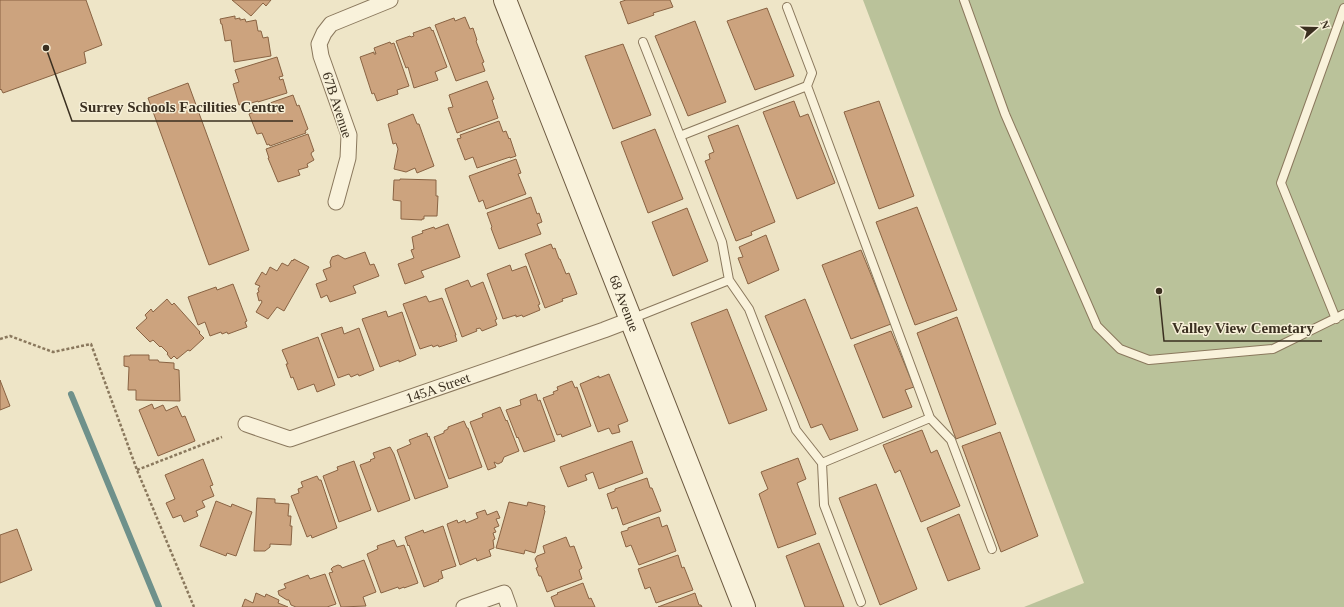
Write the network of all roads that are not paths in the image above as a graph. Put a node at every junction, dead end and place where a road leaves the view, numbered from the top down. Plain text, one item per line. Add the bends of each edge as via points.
1 (390, 0) edge
2 (505, 0) edge
3 (964, 0) edge
4 (787, 7) dead end
5 (1344, 8) edge
6 (644, 42) dead end
7 (807, 86) junction
8 (680, 136) junction
9 (336, 202) dead end
10 (729, 280) junction
11 (1344, 314) edge
12 (1336, 319) junction
13 (630, 320) junction
14 (930, 418) junction
15 (246, 424) dead end
16 (822, 463) junction
17 (992, 550) dead end
18 (861, 602) dead end
19 (464, 607) edge
20 (509, 607) edge
21 (744, 607) edge

1 - 9 street, 67B Avenue via 332,24 319,44 320,56 349,135 348,158
2 - 13 street, 68 Avenue
3 - 12 lane via 1005,114 1097,326 1120,349 1149,360 1273,348
4 - 7 lane via 812,73
5 - 12 lane via 1281,183
6 - 8 lane
7 - 8 lane
7 - 14 lane
8 - 10 lane via 722,242
10 - 13 lane
10 - 16 lane via 749,309 796,430
11 - 12 lane
13 - 15 street, 145A Street via 290,440
13 - 21 street, 68 Avenue
14 - 16 lane
14 - 17 lane via 951,440
16 - 18 lane via 824,505
19 - 20 street via 504,593

